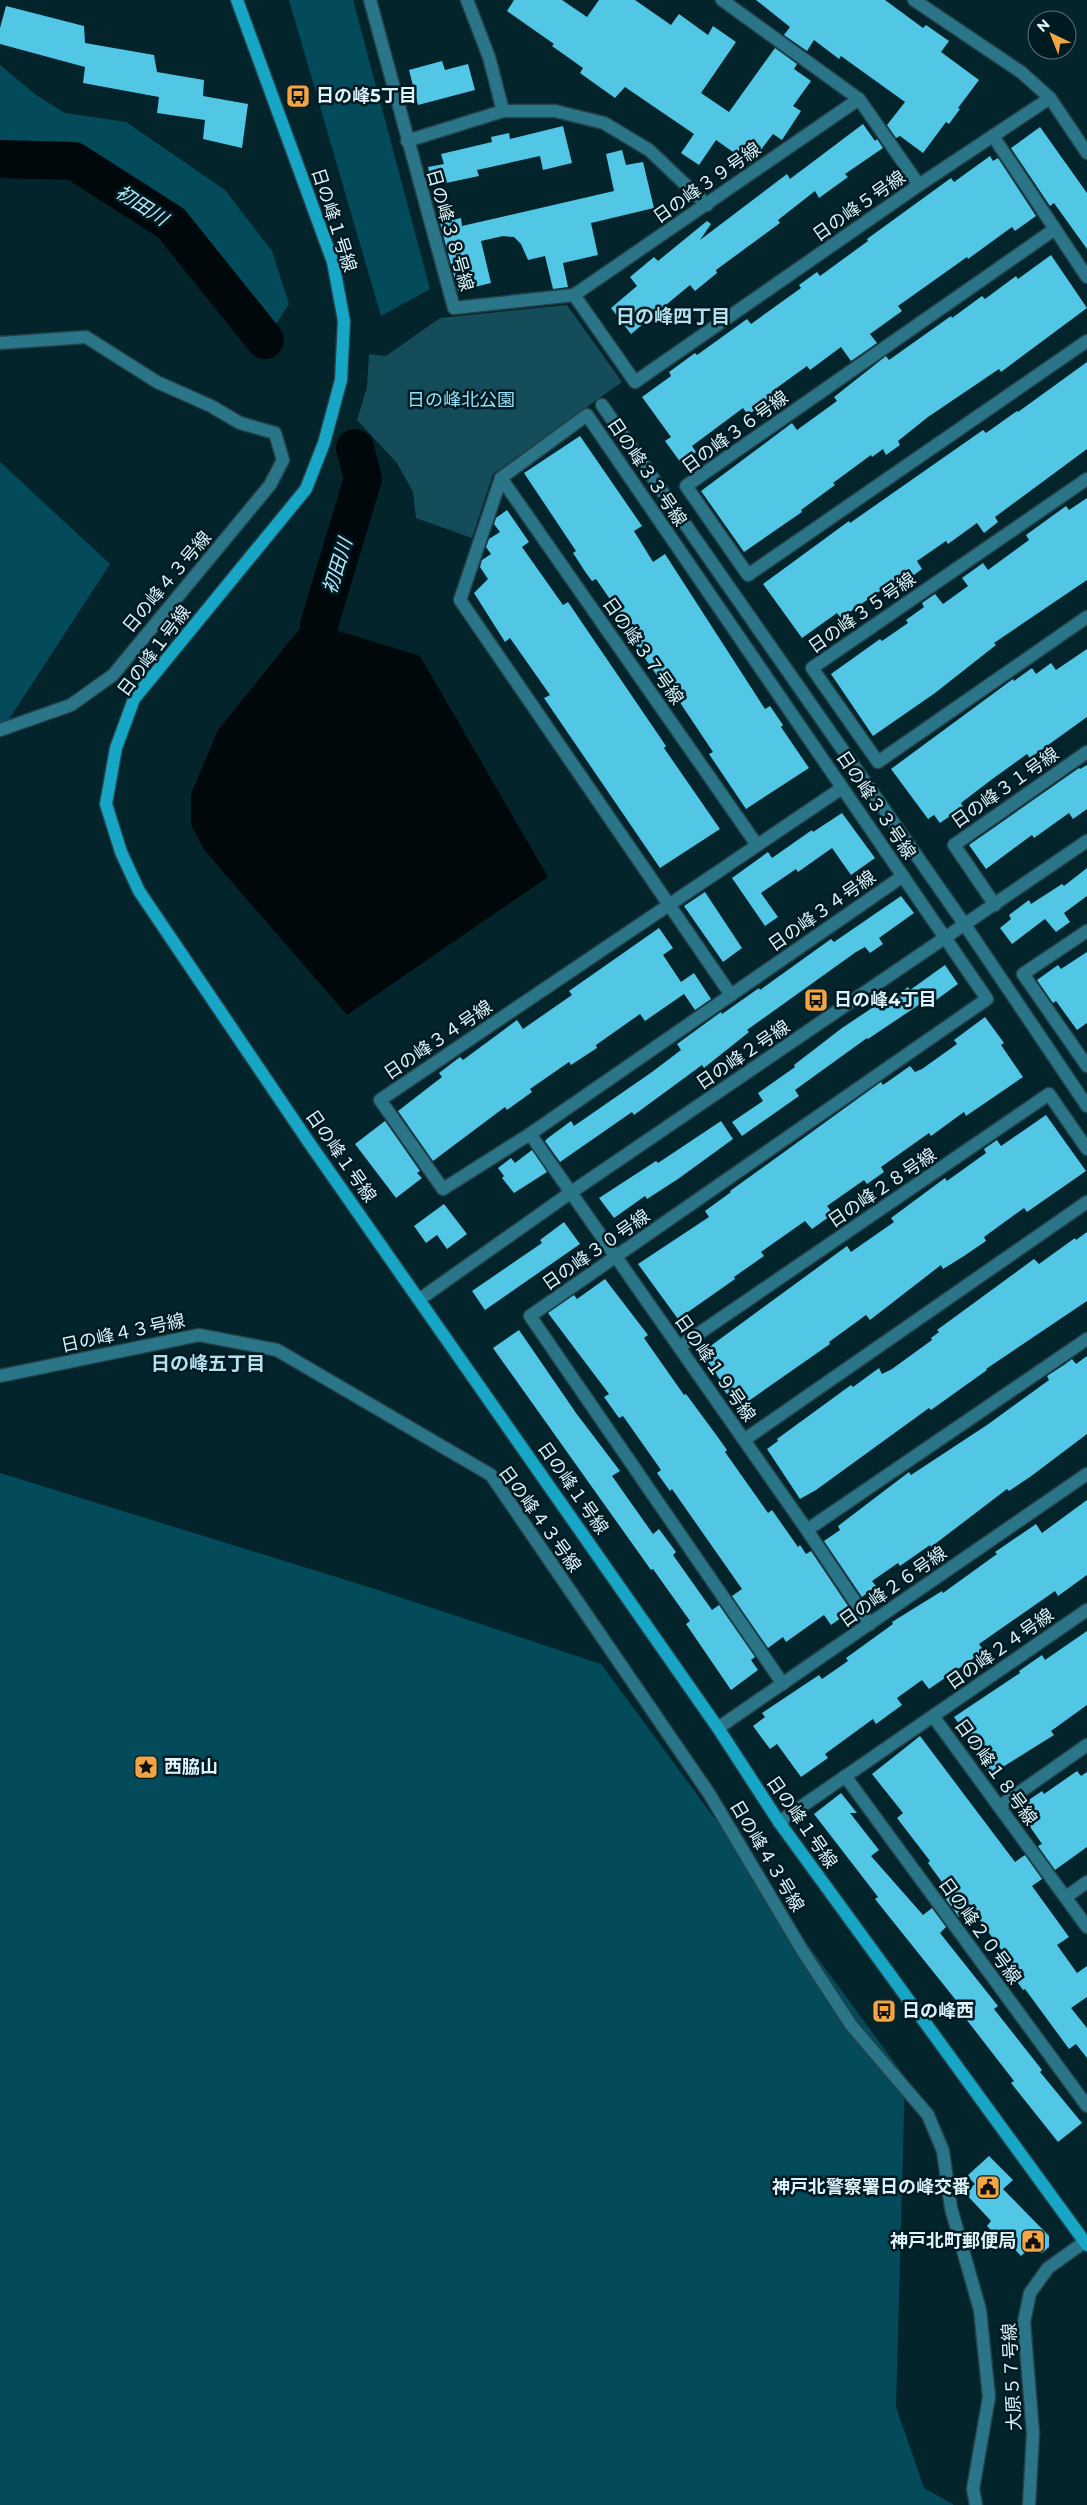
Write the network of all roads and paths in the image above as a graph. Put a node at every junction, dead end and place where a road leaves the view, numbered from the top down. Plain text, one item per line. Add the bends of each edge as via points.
1 (237, 0) edge
2 (370, 0) edge
3 (467, 0) edge
4 (722, 0) edge
5 (914, 0) edge
6 (1050, 98) junction
7 (859, 99) junction
8 (503, 110) junction
9 (993, 136) junction
10 (407, 141) junction
11 (1087, 153) edge
12 (919, 185) junction
13 (707, 205) junction
14 (1055, 229) junction
15 (1087, 277) edge
16 (574, 295) junction
17 (1087, 341) edge
18 (0, 343) edge
19 (602, 405) dead end
20 (501, 478) junction
21 (1087, 479) edge
22 (1087, 617) edge
23 (0, 730) edge
24 (1087, 752) edge
25 (842, 788) junction
26 (1087, 841) edge
27 (757, 845) junction
28 (903, 876) junction
29 (670, 904) junction
30 (995, 905) junction
31 (965, 926) junction
32 (1087, 931) edge
33 (946, 939) junction
34 (731, 995) junction
35 (1087, 1066) edge
36 (1087, 1106) edge
37 (530, 1134) junction
38 (1087, 1149) edge
39 (570, 1193) junction
40 (1087, 1202) edge
41 (616, 1257) junction
42 (420, 1299) junction
43 (1087, 1339) edge
44 (679, 1347) junction
45 (0, 1376) edge
46 (744, 1440) junction
47 (1087, 1474) edge
48 (807, 1530) junction
49 (1087, 1610) edge
50 (870, 1624) junction
51 (783, 1684) junction
52 (933, 1716) junction
53 (718, 1728) junction
54 (1087, 1745) edge
55 (845, 1776) junction
56 (1000, 1806) junction
57 (779, 1822) junction
58 (1087, 1882) edge
59 (1066, 1897) junction
60 (1087, 1927) edge
61 (1087, 2106) edge
62 (1086, 2242) edge
63 (976, 2505) edge
64 (1029, 2505) edge

1 - 42 street, 日の峰１号線 via 333,262 344,321 342,380 324,443 306,489 134,699 116,748 106,804 121,852 139,891
2 - 10 street, 日の峰３８号線
3 - 8 street via 489,57
4 - 7 street
5 - 6 street via 1021,72
6 - 9 street, 日の峰５号線
6 - 11 street
7 - 12 street
7 - 13 street, 日の峰３９号線
8 - 10 street
8 - 13 street via 555,111 604,123 649,150
9 - 12 street, 日の峰５号線
9 - 14 street
10 - 16 street, 日の峰３８号線 via 454,308
12 - 16 street, 日の峰５号線 via 635,382
13 - 16 street, 日の峰３９号線
14 - 15 street
14 - 17 street, 日の峰３６号線 via 686,486 748,575
18 - 23 street, 日の峰４３号線 via 86,337 157,382 240,422 275,433 283,460 270,484 113,675 71,705
19 - 31 street
20 - 25 street, 日の峰３３号線 via 587,416
20 - 27 street, 日の峰３７号線
20 - 29 street via 460,600
21 - 22 street, 日の峰３５号線 via 812,668 878,762
24 - 30 street, 日の峰３１号線 via 954,845
25 - 27 street, 日の峰３４号線
25 - 28 street, 日の峰３３号線
26 - 30 street, 日の峰２号線
27 - 29 street, 日の峰３４号線
28 - 33 street, 日の峰３３号線
28 - 34 street, 日の峰３４号線
29 - 34 street
29 - 37 street, 日の峰３４号線 via 380,1100 443,1189
30 - 31 street, 日の峰２号線
31 - 33 street, 日の峰２号線
31 - 36 street
32 - 35 street via 1023,974
33 - 39 street, 日の峰２号線
33 - 41 street, 日の峰３０号線 via 987,999
34 - 37 street, 日の峰３４号線
37 - 39 street, 日の峰１９号線
38 - 44 street, 日の峰２８号線 via 1049,1094
39 - 41 street, 日の峰１９号線
39 - 42 street, 日の峰２号線
40 - 46 street
41 - 44 street, 日の峰１９号線
41 - 51 street, 日の峰３０号線 via 530,1316
42 - 53 street, 日の峰１号線
43 - 48 street
44 - 46 street, 日の峰１９号線
45 - 63 street, 日の峰４３号線 via 199,1335 277,1350 490,1475 710,1795 802,1950 851,2025 928,2115 943,2151 951,2208 980,2310 989,2397 973,2489
46 - 48 street, 日の峰１９号線
47 - 50 street, 日の峰２６号線
48 - 50 street, 日の峰１９号線
49 - 52 street, 日の峰２４号線
50 - 51 street, 日の峰２６号線
51 - 53 street, 日の峰２６号線
52 - 55 street, 日の峰１８号線
52 - 56 street, 日の峰１８号線
53 - 57 street, 日の峰１号線
54 - 56 street
55 - 57 street, 日の峰１８号線
55 - 61 street, 日の峰２０号線
56 - 59 street, 日の峰１８号線
57 - 62 street, 日の峰１号線
58 - 59 street
59 - 60 street, 日の峰１８号線
62 - 64 street, 大原５７号線 via 1048,2268 1030,2293 1024,2322 1033,2434

